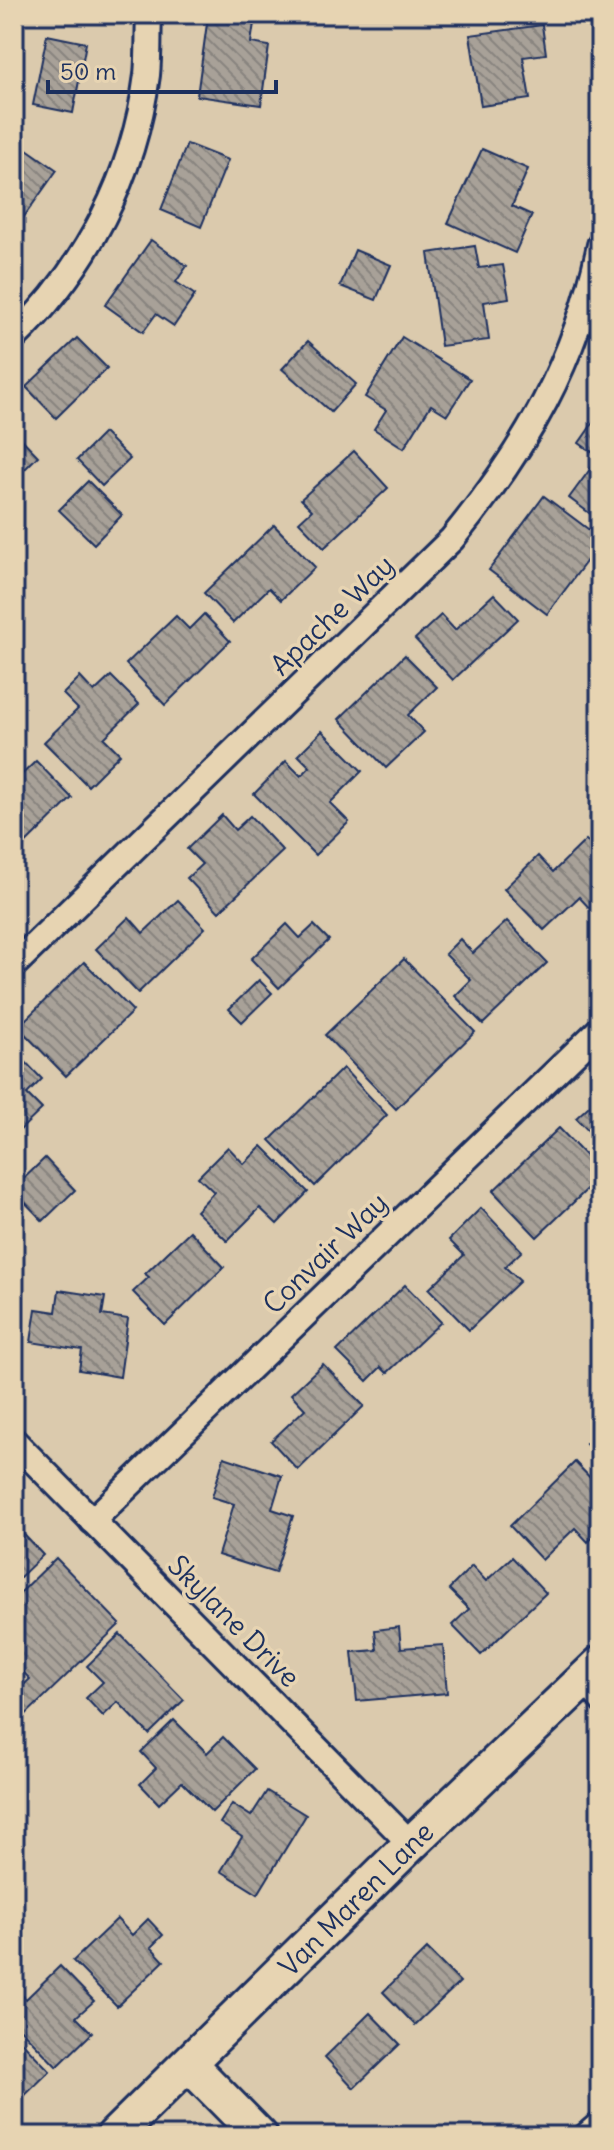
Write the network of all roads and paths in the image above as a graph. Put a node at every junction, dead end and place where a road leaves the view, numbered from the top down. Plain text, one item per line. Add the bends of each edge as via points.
1 (149, 14) edge
2 (600, 245) edge
3 (14, 338) edge
4 (14, 965) edge
5 (600, 1029) edge
6 (14, 1441) edge
7 (92, 1521) junction
8 (593, 1685) edge
9 (411, 1844) junction
10 (189, 2064) junction
11 (600, 2116) edge
12 (114, 2136) edge
13 (260, 2136) edge
14 (577, 2136) edge

1 - 3 street via 147,73 128,161 88,246 63,284
2 - 4 street, Apache Way via 560,373 495,487 452,539
5 - 7 street, Convair Way
6 - 7 street, Skylane Drive
7 - 9 street, Skylane Drive
8 - 9 main road, Van Maren Lane
9 - 10 main road, Van Maren Lane
10 - 12 main road, Van Maren Lane
10 - 13 main road
11 - 14 lane

